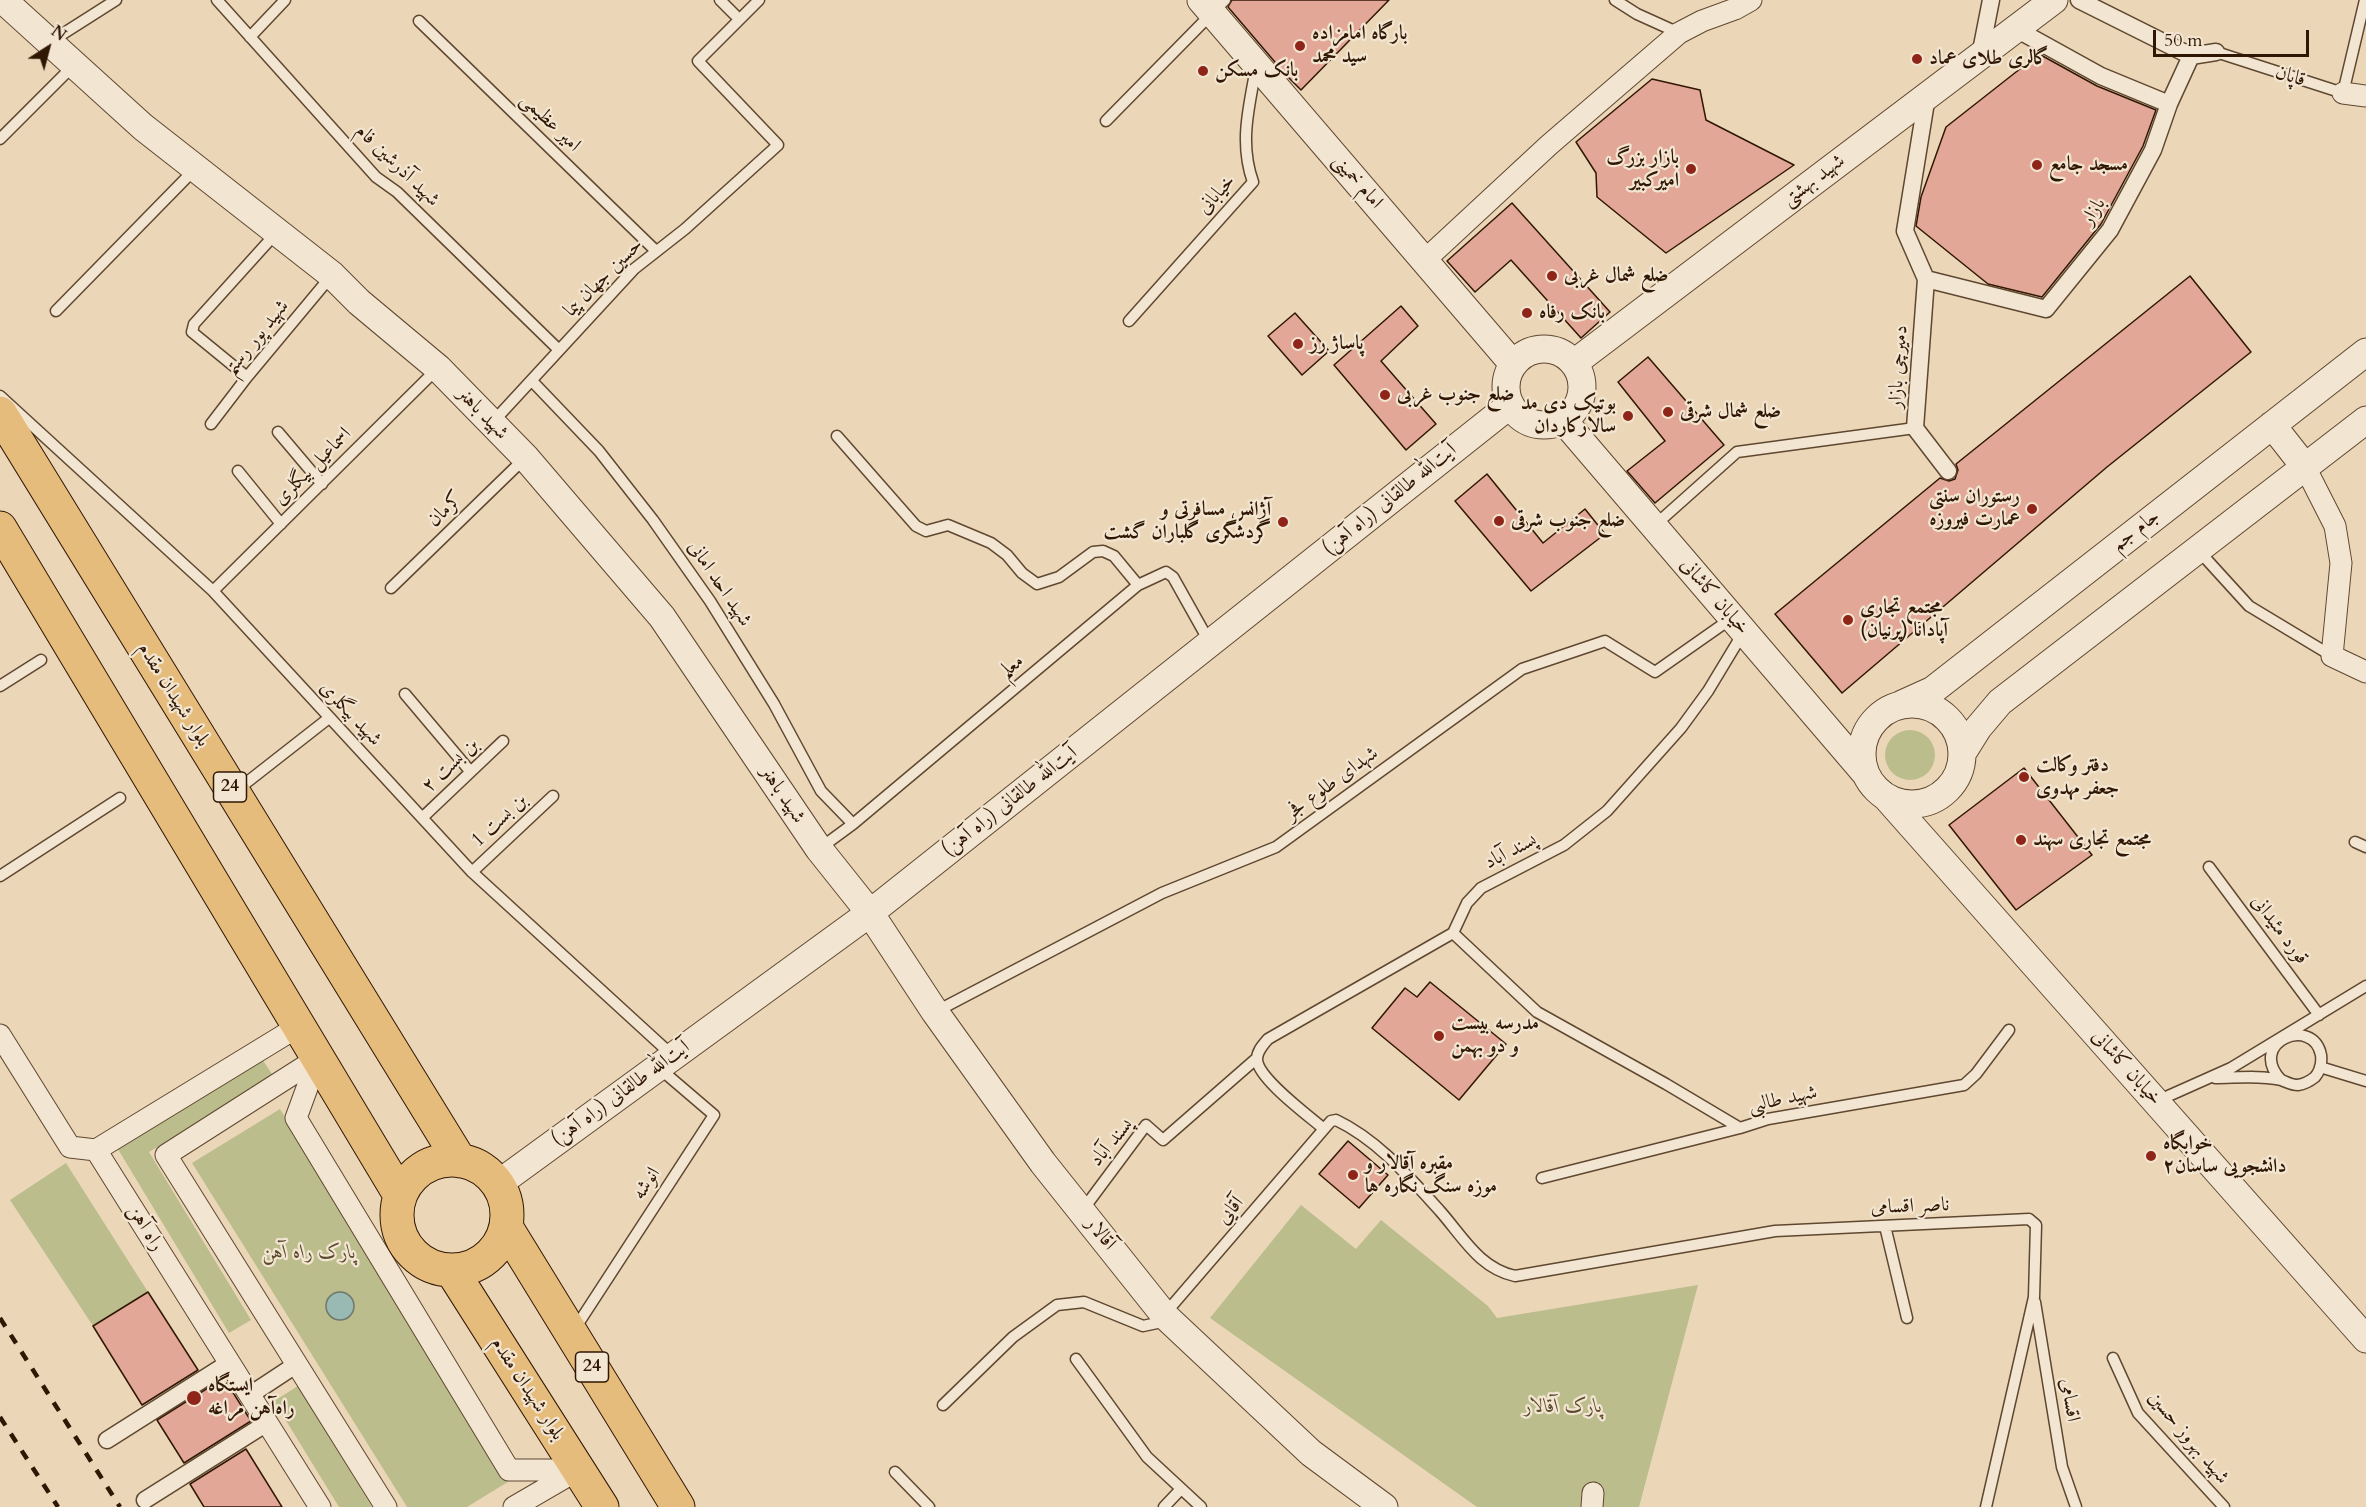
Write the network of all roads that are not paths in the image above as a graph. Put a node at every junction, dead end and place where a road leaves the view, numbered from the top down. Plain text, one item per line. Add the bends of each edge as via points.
1 (3, 0) edge
2 (116, 0) edge
3 (217, 0) edge
4 (285, 0) edge
5 (720, 0) edge
6 (759, 0) edge
7 (1616, 0) edge
8 (1751, 0) edge
9 (1991, 0) edge
10 (2054, 0) edge
11 (2079, 0) edge
12 (2365, 0) edge
13 (1213, 4) edge
14 (739, 20) junction
15 (419, 21) dead end
16 (2016, 29) junction
17 (1679, 33) junction
18 (250, 37) junction
19 (50, 43) junction
20 (2216, 52) joint
21 (1980, 56) junction
22 (2191, 56) junction
23 (75, 64) junction
24 (1256, 64) junction
25 (2343, 93) junction
26 (1927, 96) junction
27 (2366, 96) edge
28 (2169, 104) junction
29 (1106, 121) dead end
30 (0, 139) edge
31 (196, 168) junction
32 (277, 232) junction
33 (656, 251) junction
34 (1425, 260) junction
35 (332, 275) junction
36 (1926, 279) junction
37 (56, 311) dead end
38 (1129, 321) dead end
39 (559, 350) junction
40 (2366, 352) edge
41 (1574, 363) junction
42 (1513, 364) junction
43 (438, 368) junction
44 (247, 377) junction
45 (532, 381) junction
46 (0, 396) edge
47 (1510, 405) junction
48 (0, 413) edge
49 (1563, 420) junction
50 (2366, 420) edge
51 (492, 423) junction
52 (211, 424) dead end
53 (2272, 425) junction
54 (1915, 428) junction
55 (278, 432) dead end
56 (837, 436) dead end
57 (526, 458) junction
58 (2305, 467) junction
59 (238, 471) dead end
60 (1948, 471) dead end
61 (322, 484) junction
62 (281, 524) junction
63 (1654, 527) junction
64 (0, 528) edge
65 (2198, 550) junction
66 (1138, 585) junction
67 (391, 588) dead end
68 (213, 591) junction
69 (1738, 625) junction
70 (1210, 643) junction
71 (2332, 656) junction
72 (41, 660) dead end
73 (2366, 672) edge
74 (0, 686) edge
75 (405, 694) dead end
76 (1902, 704) junction
77 (329, 718) junction
78 (503, 741) dead end
79 (1963, 752) junction
80 (470, 771) junction
81 (1865, 773) junction
82 (234, 792) junction
83 (553, 796) dead end
84 (1886, 797) junction
85 (120, 798) dead end
86 (423, 817) junction
87 (853, 824) junction
88 (2355, 842) dead end
89 (2366, 847) edge
90 (819, 849) junction
91 (2209, 867) dead end
92 (472, 872) junction
93 (0, 876) edge
94 (870, 913) junction
95 (1453, 933) junction
96 (2366, 986) edge
97 (935, 1012) junction
98 (2319, 1015) junction
99 (299, 1026) junction
100 (2009, 1030) dead end
101 (0, 1035) edge
102 (2283, 1038) junction
103 (318, 1058) junction
104 (1257, 1058) junction
105 (666, 1062) junction
106 (2320, 1067) junction
107 (2211, 1078) junction
108 (2281, 1080) junction
109 (2366, 1081) edge
110 (2155, 1102) junction
111 (1740, 1128) junction
112 (1324, 1129) junction
113 (96, 1150) junction
114 (460, 1161) junction
115 (1542, 1178) dead end
116 (498, 1184) junction
117 (400, 1195) junction
118 (1082, 1212) junction
119 (1885, 1226) junction
120 (506, 1227) junction
121 (452, 1271) junction
122 (2034, 1297) junction
123 (1165, 1316) junction
124 (1907, 1318) dead end
125 (572, 1334) junction
126 (2366, 1340) edge
127 (2113, 1358) dead end
128 (1076, 1359) dead end
129 (230, 1362) junction
130 (297, 1364) junction
131 (250, 1395) junction
132 (943, 1405) dead end
133 (267, 1423) junction
134 (107, 1440) dead end
135 (579, 1470) junction
136 (895, 1472) dead end
137 (1181, 1489) junction
138 (145, 1500) dead end
139 (596, 1505) edge
140 (320, 1507) edge
141 (386, 1507) edge
142 (514, 1507) edge
143 (678, 1507) edge
144 (929, 1507) edge
145 (1164, 1507) edge
146 (1201, 1507) edge
147 (1384, 1507) edge
148 (1986, 1507) edge
149 (2076, 1507) edge
150 (2224, 1507) edge

1 - 19 street, شهید باهنر
2 - 19 lane
3 - 18 lane, شهید آذرشین فام
4 - 18 lane
5 - 14 lane
6 - 14 lane
7 - 17 lane
8 - 17 street
9 - 21 street
10 - 16 street, شهید بهشتی
11 - 22 street
12 - 25 lane
13 - 24 street, امام خمینی
13 - 29 lane
14 - 33 lane, حسین جهان پیما via 699,61 778,145
15 - 33 lane, امیر عظیمی
16 - 21 street, شهید بهشتی
16 - 28 street via 2101,76
17 - 34 street via 1548,145
18 - 39 lane, شهید آذرشین فام via 376,177 397,192
19 - 23 street, شهید باهنر
20 - 22 street
20 - 25 lane, قاپان
21 - 26 street, شهید بهشتی
22 - 28 street
23 - 30 lane
23 - 31 street, شهید باهنر via 143,127
24 - 34 street, امام خمینی
24 - 38 lane, خیابانی via 1245,135 1246,163 1253,182
25 - 27 street, قاپان
26 - 36 street, دمیرچی بازار via 1905,231
26 - 41 street, شهید بهشتی
28 - 36 street, بازار via 2152,150 2110,230 2046,309
31 - 32 street, شهید باهنر
31 - 37 lane
32 - 35 street, شهید باهنر
32 - 44 lane via 194,324 192,332
33 - 39 lane, حسین جهان پیما via 634,269
34 - 42 street, امام خمینی
35 - 43 street, شهید باهنر
35 - 44 lane, شهید پور رستم
36 - 54 street, دمیرچی بازار
39 - 45 lane, حسین جهان پیما
40 - 53 street, جام جم
41 - 42 street via 1566,355 1544,348 1522,355
41 - 49 street via 1581,374 1580,401
42 - 47 street via 1506,384
43 - 51 street, شهید باهنر
43 - 61 lane, اسماعیل بیگلری
44 - 52 lane, شهید پور رستم
45 - 51 lane, حسین جهان پیما
45 - 87 lane, شهید احد امانی via 599,451 653,520 722,620 821,791
46 - 68 lane, شهید بیگلری
47 - 49 street via 1528,422 1551,425
47 - 70 street, (راه آهن) آیت‌الله طالقانی
48 - 82 main road, بلوار شهیدان مقدم / 24
49 - 63 street, خیابان کاشانی
50 - 58 street
51 - 57 street, شهید باهنر
53 - 58 street
53 - 76 street, جام جم via 1933,690
54 - 60 street
54 - 63 lane, دمیرچی بازار via 1737,452
55 - 61 lane
56 - 66 lane via 916,526 926,531 948,525 991,543 1037,584 1059,577 1093,552 1103,550 1114,556
57 - 67 lane, کرمان
57 - 90 street, شهید باهنر via 662,617
58 - 65 street
58 - 71 street via 2335,526 2341,563
59 - 62 lane
61 - 62 lane, اسماعیل بیگلری
62 - 68 lane, اسماعیل بیگلری
63 - 69 street, خیابان کاشانی
64 - 99 main road
65 - 71 lane via 2249,606
65 - 79 street via 2000,702
66 - 70 lane, معلم via 1166,572 1173,577
66 - 87 lane, معلم
68 - 77 lane, شهید بیگلری
69 - 81 street, خیابان کاشانی
69 - 95 lane, پسند آباد via 1708,691 1681,728 1607,811 1564,845 1481,888 1467,903
69 - 97 lane, شهدای طلوع فجر via 1655,672 1605,642 1522,669 1276,847 1162,892
70 - 94 street, (راه آهن) آیت‌الله طالقانی
71 - 73 street
72 - 74 lane
75 - 80 lane
76 - 79 street via 1920,703 1950,720
76 - 81 street via 1886,709 1872,721 1863,737
77 - 82 lane
77 - 86 lane, شهید بیگلری
78 - 80 lane, بن بست ۲
79 - 84 street via 1953,784 1942,795 1914,804
80 - 86 lane, بن بست ۲
81 - 84 street
82 - 114 main road, بلوار شهیدان مقدم / 24
83 - 92 lane, بن بست 1
84 - 110 street, خیابان کاشانی
85 - 93 lane
86 - 92 lane, شهید بیگلری
87 - 90 lane, معلم
88 - 89 lane
90 - 94 street, شهید باهنر
91 - 98 lane, قورد مئیدانی
92 - 105 lane, شهید بیگلری
94 - 97 street, آقالار
94 - 105 street, (راه آهن) آیت‌الله طالقانی
95 - 104 lane, پسند آباد via 1268,1040
95 - 111 lane via 1537,1012
96 - 98 lane
97 - 118 street, آقالار
98 - 102 lane
99 - 103 main road
99 - 113 street
100 - 111 lane, شهید طالبی via 1964,1085 1768,1119
101 - 113 street via 70,1147
102 - 106 lane via 2300,1035 2315,1043 2320,1051
102 - 107 lane
102 - 108 lane via 2276,1044 2271,1059
103 - 117 main road
103 - 130 street via 166,1155
103 - 135 street via 296,1118 509,1470
104 - 112 lane via 1258,1067 1269,1081
104 - 118 lane, پسند آباد via 1163,1140 1146,1125
105 - 116 street, (راه آهن) آیت‌الله طالقانی
105 - 125 lane, انوشه via 714,1115
106 - 108 lane via 2317,1075 2304,1084
106 - 109 lane
107 - 108 lane
107 - 110 lane
110 - 126 street, خیابان کاشانی
111 - 115 lane, شهید طالبی
112 - 119 lane, ناصر اقسامی via 1334,1120 1358,1130 1395,1164 1485,1264 1515,1276 1775,1231
112 - 123 lane, آقایی
113 - 129 street, راه آهن
114 - 116 main road via 481,1169
114 - 117 main road via 446,1160 424,1167 407,1182
116 - 120 main road, 24 via 507,1212
117 - 121 main road via 398,1228 405,1245 433,1268
118 - 123 street, آقالار
119 - 122 lane, ناصر اقسامی via 2029,1219 2036,1225
119 - 124 lane
120 - 121 main road via 492,1254 466,1269
120 - 125 main road, 24
121 - 135 main road, بلوار شهیدان مقدم
122 - 148 lane, ناصر اقسامی
122 - 149 lane, اقسامی via 2062,1467
123 - 132 lane via 1157,1323 1143,1326 1084,1302 1057,1305 1013,1337
123 - 147 street, آقالار via 1311,1453
125 - 143 main road, 24
127 - 150 lane, شهید بهروز حسین via 2138,1413
128 - 137 lane via 1148,1457
129 - 131 street, راه آهن
129 - 134 street
130 - 131 street
130 - 141 street
131 - 133 street, راه آهن
133 - 138 street
133 - 140 street, راه آهن
135 - 139 main road, بلوار شهیدان مقدم
135 - 142 street
136 - 144 lane
137 - 145 lane
137 - 146 lane

